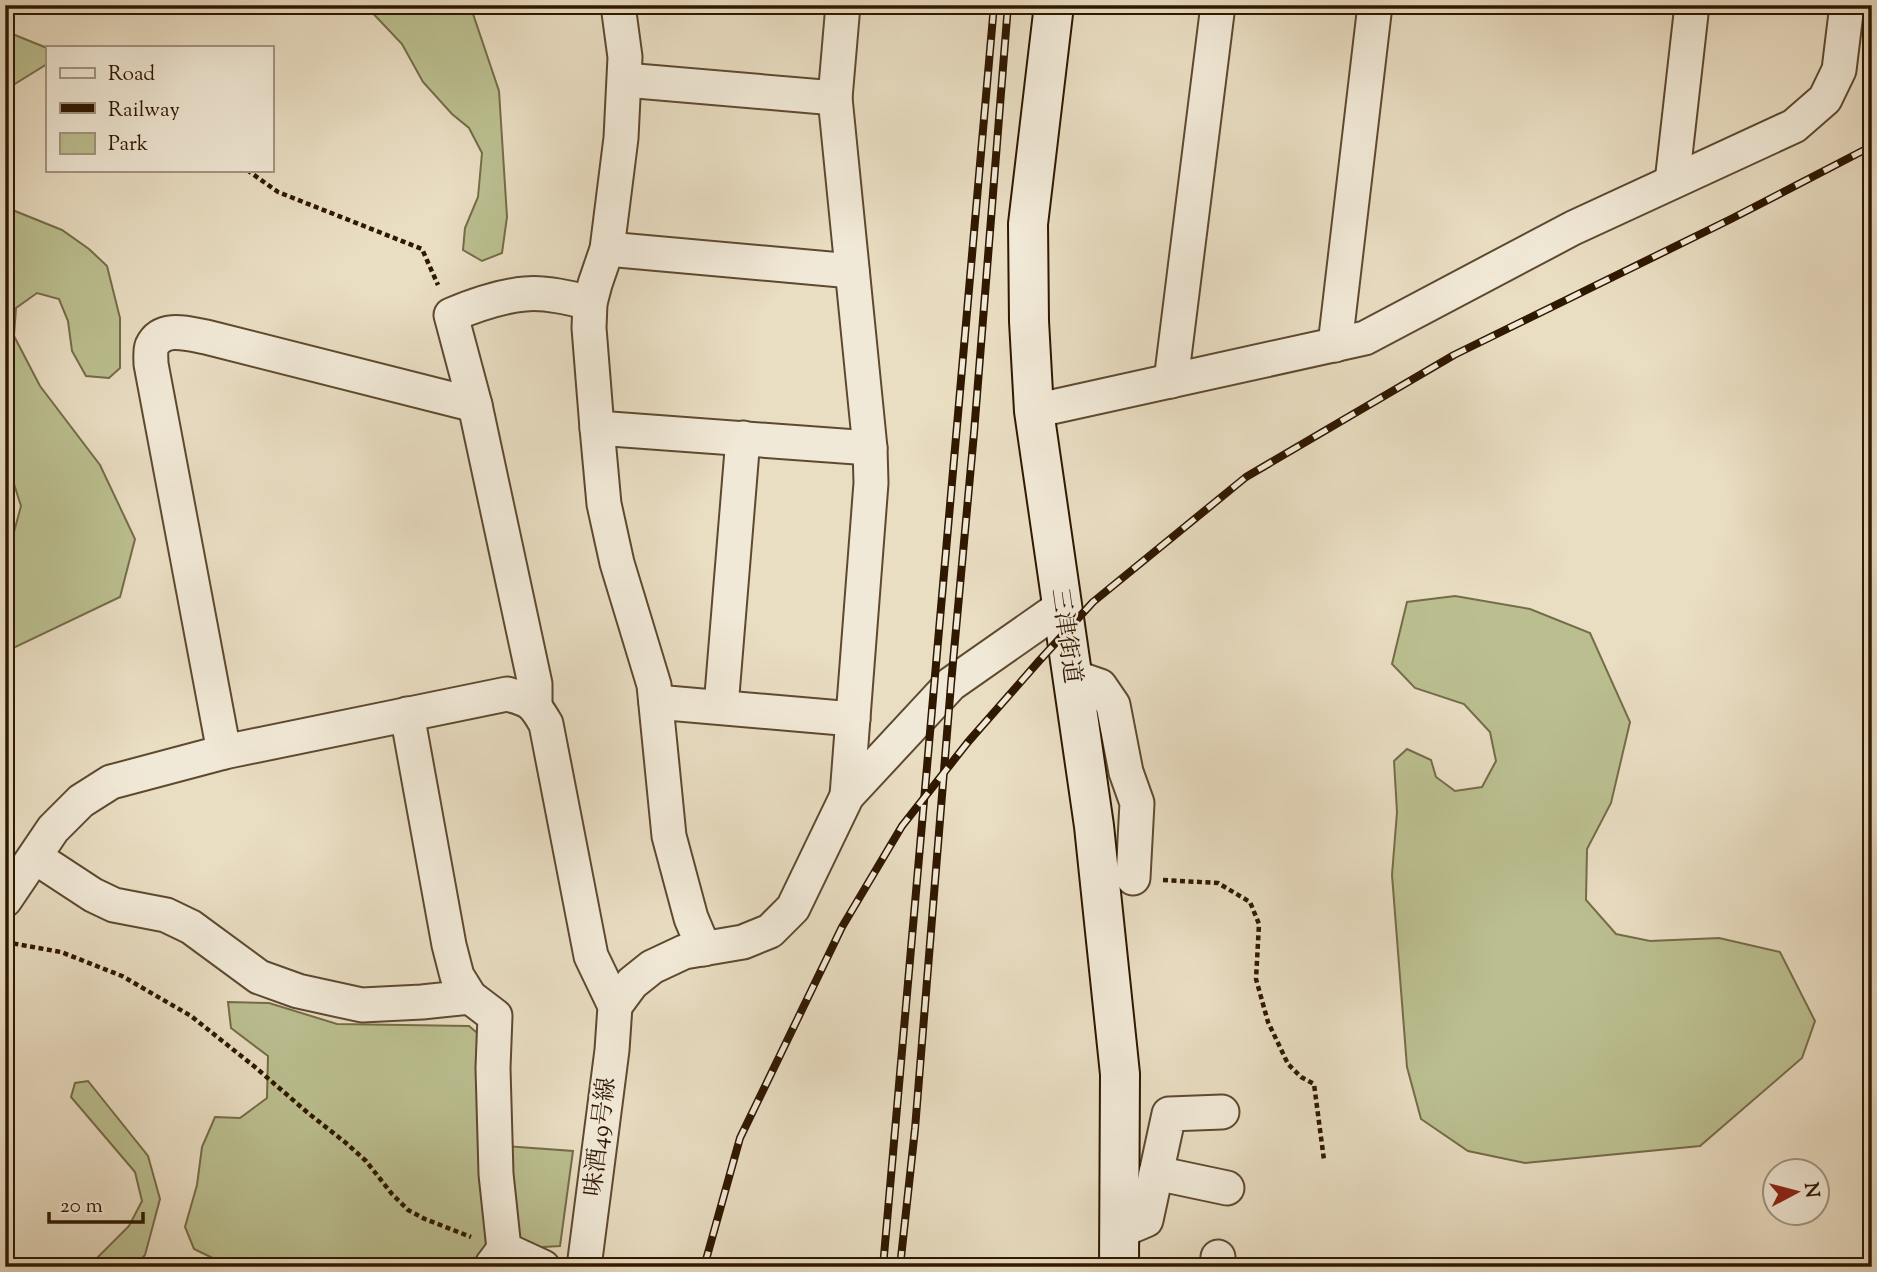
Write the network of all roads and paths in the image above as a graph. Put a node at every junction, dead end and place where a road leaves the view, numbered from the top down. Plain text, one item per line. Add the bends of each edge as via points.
1 (618, 5) edge
2 (844, 5) edge
3 (1054, 5) edge
4 (1218, 5) edge
5 (1375, 5) edge
6 (1692, 5) edge
7 (1847, 5) edge
8 (625, 80) junction
9 (835, 98) junction
10 (250, 172) edge
11 (1672, 182) junction
12 (607, 248) junction
13 (852, 271) junction
14 (590, 303) junction
15 (451, 315) junction
16 (1335, 345) junction
17 (1171, 381) junction
18 (475, 404) junction
19 (1034, 411) junction
20 (597, 428) junction
21 (743, 438) junction
22 (870, 447) junction
23 (1061, 607) junction
24 (1071, 676) junction
25 (656, 702) junction
26 (535, 705) junction
27 (721, 707) junction
28 (407, 714) junction
29 (853, 719) junction
30 (224, 752) junction
31 (847, 796) junction
32 (35, 857) junction
33 (1133, 878) joint
34 (5, 900) edge
35 (5, 942) edge
36 (704, 949) junction
37 (470, 998) junction
38 (615, 1006) junction
39 (1222, 1112) dead end
40 (1324, 1160) dead end
41 (1156, 1173) junction
42 (1227, 1188) dead end
43 (1120, 1249) edge
44 (497, 1258) edge
45 (543, 1267) edge
46 (584, 1267) edge

1 - 8 street
2 - 9 street
3 - 19 street, 三津街道 via 1028,224
4 - 17 street
5 - 16 street
6 - 11 street
7 - 11 street via 1839,70 1825,99 1794,126
8 - 9 street
8 - 12 street
9 - 13 street
10 - 15 path via 278,192 422,249
11 - 16 street via 1573,228 1366,338
12 - 13 street
12 - 14 street
13 - 22 street
14 - 15 street via 528,293
14 - 20 street
15 - 18 street
16 - 17 street
17 - 19 street
18 - 26 street via 535,684
18 - 30 street via 206,337 176,332 161,335 152,347 151,364
19 - 23 street, 三津街道
20 - 21 street
20 - 25 street via 604,504
21 - 22 street
21 - 27 street
22 - 29 street
23 - 24 street, 三津街道
23 - 31 street via 951,684
24 - 33 street via 1100,686 1113,705 1137,803
24 - 43 street, 三津街道 via 1094,826 1120,1074
25 - 27 street
25 - 36 street via 669,836
26 - 28 street via 507,694
26 - 38 street via 545,724 591,956
27 - 29 street
28 - 30 street
28 - 37 street via 449,945 457,976
29 - 31 street
30 - 32 street via 111,782 81,801 53,829
31 - 36 street via 793,908 770,932
32 - 34 street
32 - 37 street via 114,905 166,915 191,927 259,977 298,991 362,1004
33 - 40 path via 1218,883 1250,902 1259,924 1255,979 1288,1064 1314,1084
35 - 44 path via 61,952 122,976 191,1016 346,1143 408,1210
36 - 38 street via 684,952 652,967
37 - 44 street via 495,1016
38 - 46 street, 味酒49号線
39 - 41 street via 1169,1114
41 - 42 street
41 - 43 street via 1146,1220
44 - 45 street

